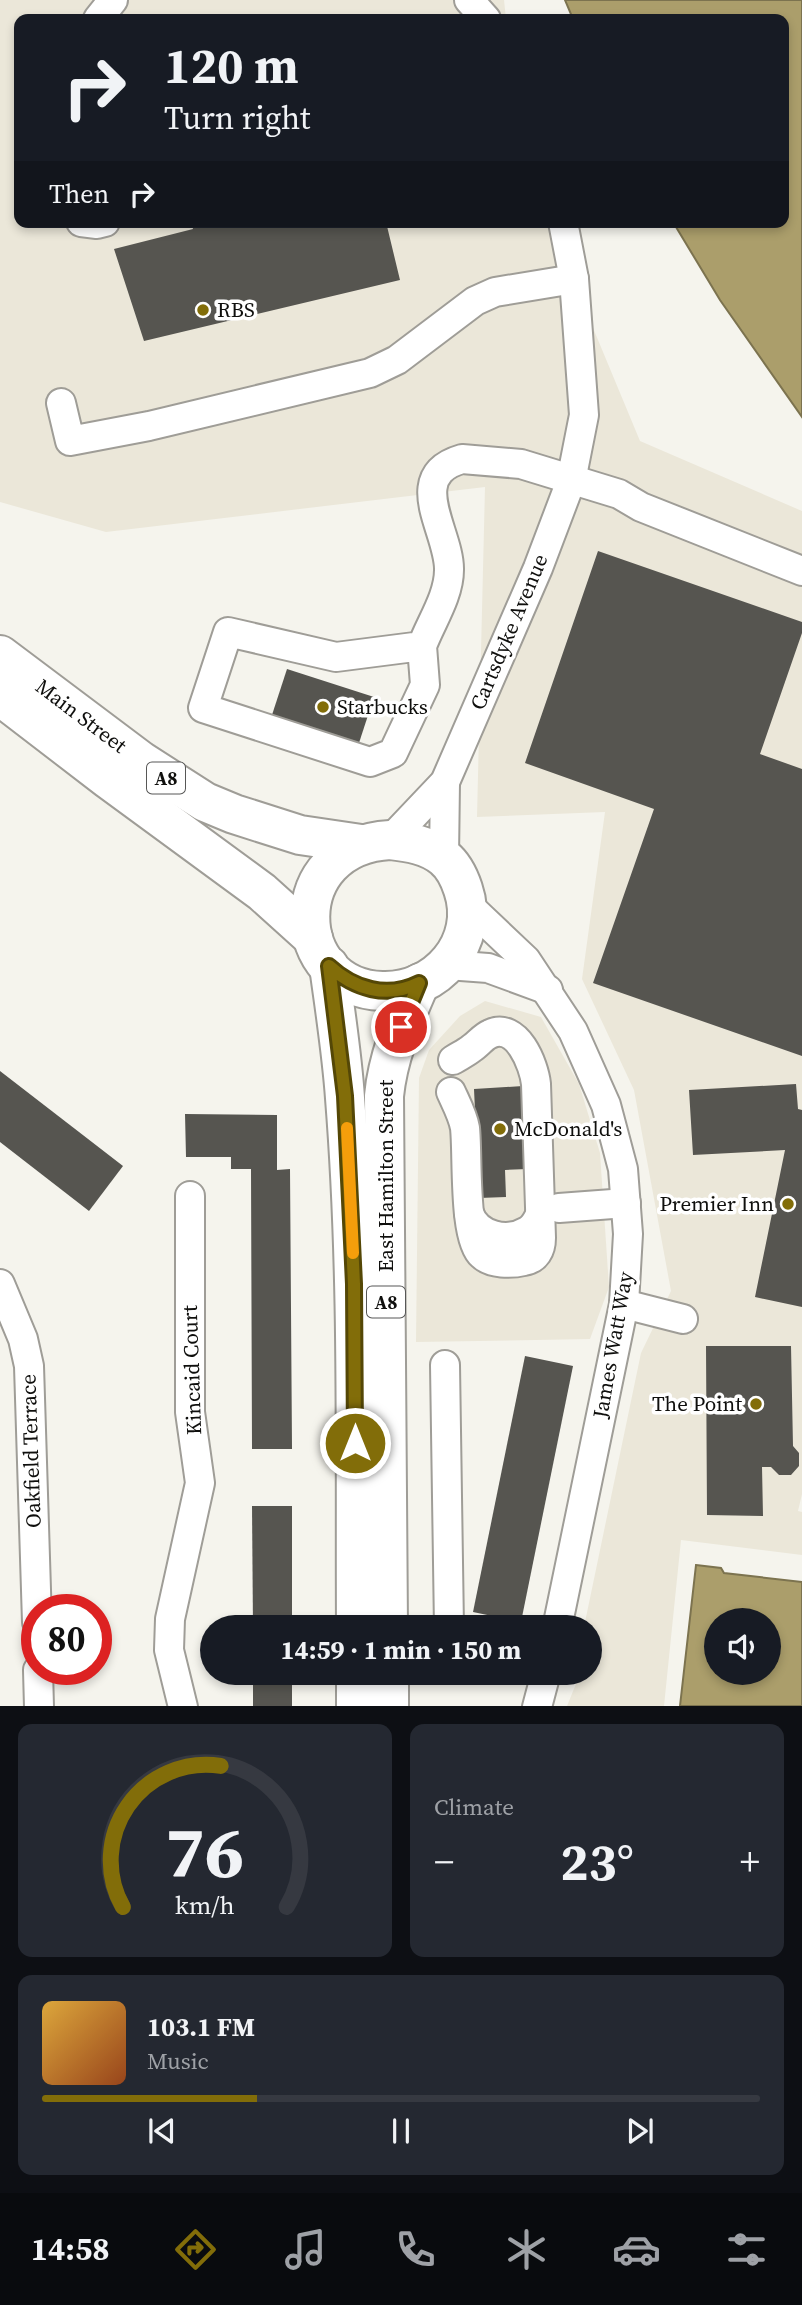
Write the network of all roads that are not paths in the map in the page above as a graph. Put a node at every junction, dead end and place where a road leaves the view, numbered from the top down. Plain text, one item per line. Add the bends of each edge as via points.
1 (113, 0) edge
2 (469, 0) edge
3 (102, 14) edge
4 (482, 14) edge
5 (564, 228) edge
6 (574, 279) junction
7 (61, 403) dead end
8 (571, 481) junction
9 (802, 570) edge
10 (422, 646) junction
11 (0, 655) edge
12 (0, 696) edge
13 (445, 782) junction
14 (375, 842) junction
15 (443, 857) junction
16 (469, 906) junction
17 (321, 952) junction
18 (433, 974) junction
19 (548, 990) junction
20 (453, 1060) dead end
21 (451, 1093) dead end
22 (190, 1196) dead end
23 (626, 1203) junction
24 (550, 1210) junction
25 (0, 1284) edge
26 (624, 1304) junction
27 (683, 1319) dead end
28 (445, 1365) dead end
29 (36, 1594) edge
30 (356, 1615) edge
31 (388, 1615) edge
32 (449, 1615) edge
33 (560, 1615) edge
34 (38, 1685) edge
35 (356, 1685) edge
36 (388, 1685) edge
37 (538, 1685) edge
38 (39, 1706) edge
39 (183, 1706) edge
40 (356, 1706) edge
41 (389, 1706) edge
42 (537, 1706) edge

1 - 3 street
2 - 4 street
5 - 6 street, Cartsdyke Avenue
6 - 7 street via 495,292 475,301 397,360 370,373 70,441
6 - 8 street, Cartsdyke Avenue via 584,415
8 - 9 street via 619,494 641,507
8 - 10 street via 521,464 462,459 436,474 431,491 450,569
8 - 13 street, Cartsdyke Avenue
10 - 10 street via 336,657 228,632 204,708 370,762 393,753 425,685
11 - 14 highway, Main Street / A8 via 141,761 205,802 300,835
12 - 17 highway, Main Street / A8 via 262,892
13 - 14 street, Cartsdyke Avenue
13 - 15 street, Cartsdyke Avenue
14 - 15 highway, A8 via 415,843
14 - 17 highway, A8 via 335,858 318,881 310,910
15 - 16 highway via 458,875
16 - 18 highway, A8 via 466,933
16 - 19 street, James Watt Way via 526,960
17 - 18 highway, A8 via 353,984 367,989 397,990
17 - 30 highway, East Hamilton Street / A8 via 345,1096 351,1194
18 - 19 street via 488,968
18 - 31 highway, East Hamilton Street / A8 via 393,1048 384,1096
19 - 23 street, James Watt Way via 573,1031 606,1105 623,1169
20 - 24 street via 496,1032 512,1037 527,1053 536,1084
21 - 24 street via 464,1124 475,1247 487,1259 525,1261 541,1248
22 - 39 street, Kincaid Court via 190,1412 201,1483 170,1619 169,1650
23 - 24 street
23 - 26 street, James Watt Way
25 - 29 street, Oakfield Terrace via 29,1366
26 - 27 street
26 - 33 street, James Watt Way
28 - 32 street
34 - 38 street
35 - 40 highway
36 - 41 highway
37 - 42 street

